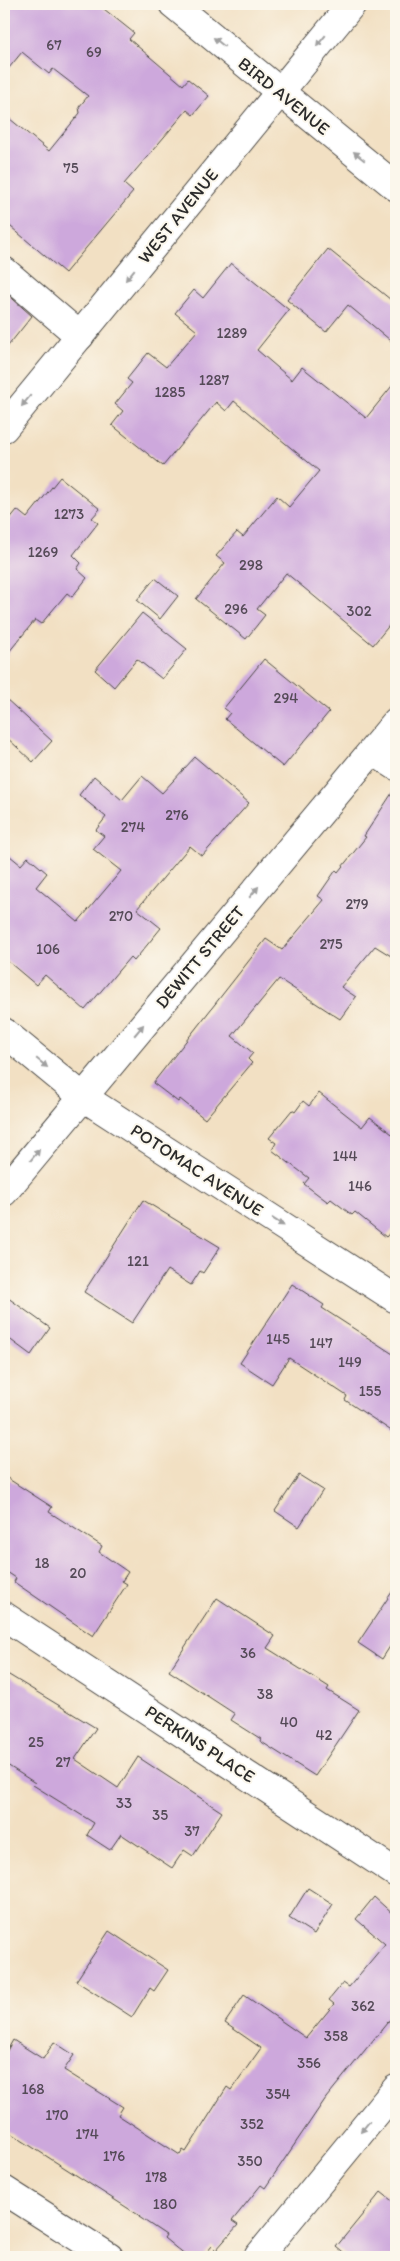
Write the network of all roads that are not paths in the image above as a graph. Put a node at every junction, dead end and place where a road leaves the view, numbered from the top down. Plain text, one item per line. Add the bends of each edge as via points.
1 (173, 4) edge
2 (352, 4) edge
3 (280, 92) junction
4 (396, 187) edge
5 (4, 271) edge
6 (80, 336) junction
7 (4, 428) edge
8 (396, 722) edge
9 (372, 751) junction
10 (396, 766) edge
11 (4, 1032) edge
12 (83, 1096) junction
13 (4, 1192) edge
14 (396, 1299) edge
15 (4, 1616) edge
16 (396, 1872) edge
17 (396, 2089) edge
18 (4, 2190) edge
19 (109, 2257) edge
20 (258, 2257) edge

3 -> 1 street, BIRD AVENUE
2 -> 3 street, WEST AVENUE
4 -> 3 street, BIRD AVENUE
3 -> 6 street, WEST AVENUE
5 - 6 street
6 -> 7 street, WEST AVENUE
8 - 9 street, DEWITT STREET
9 - 10 street
12 -> 9 street, DEWITT STREET
11 -> 12 street, POTOMAC AVENUE
13 -> 12 street, DEWITT STREET
12 -> 14 street, POTOMAC AVENUE
15 - 16 street, PERKINS PLACE
17 -> 20 street
18 - 19 street

